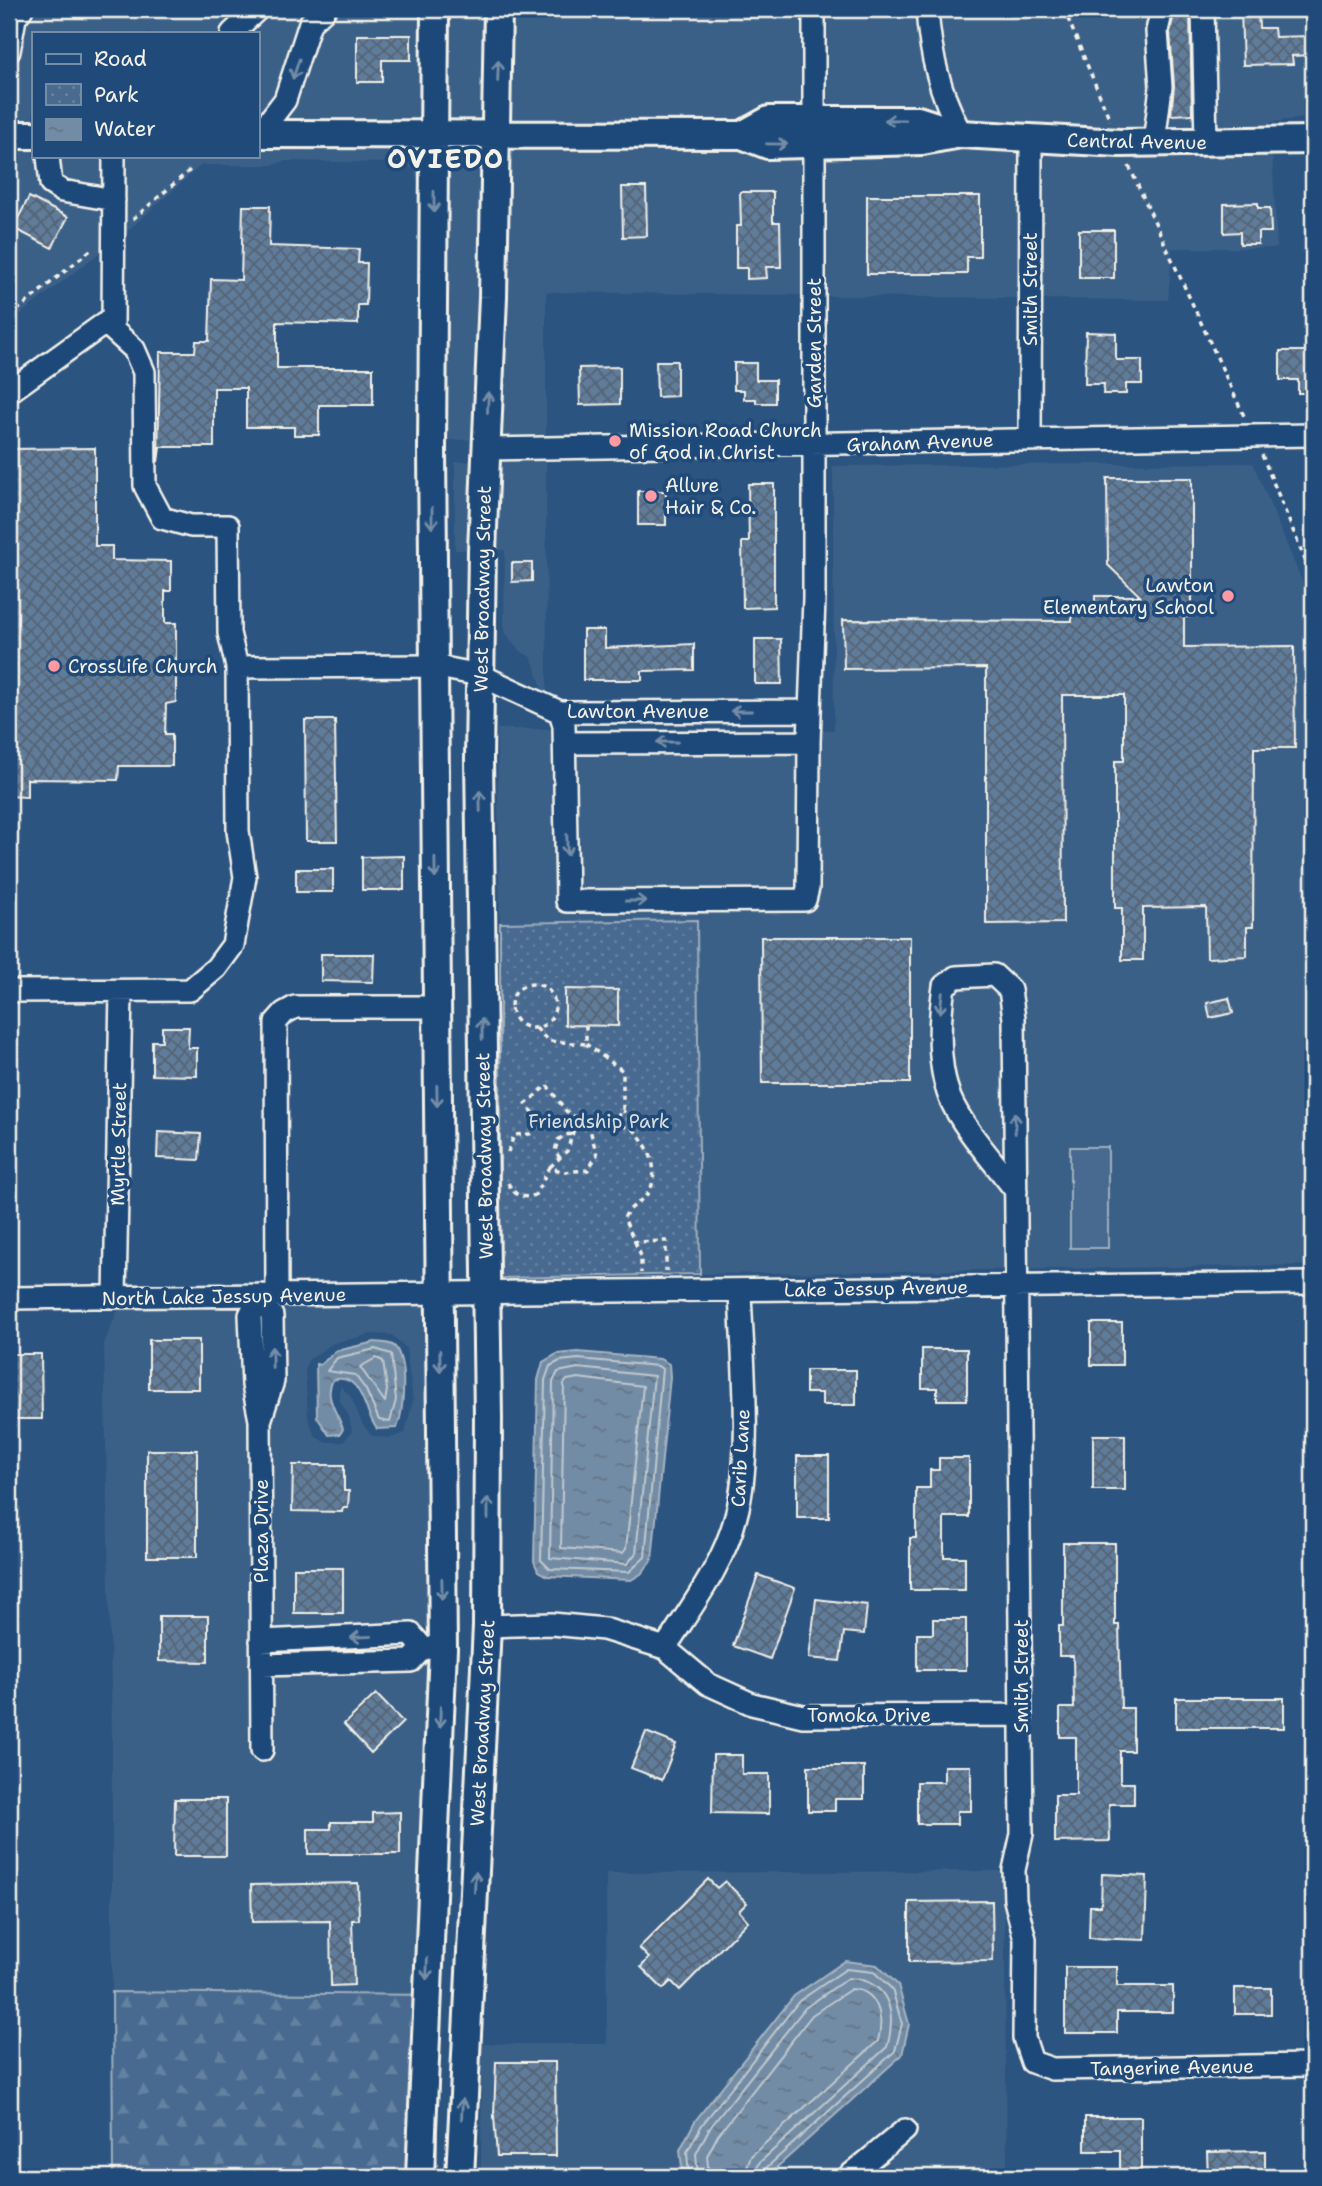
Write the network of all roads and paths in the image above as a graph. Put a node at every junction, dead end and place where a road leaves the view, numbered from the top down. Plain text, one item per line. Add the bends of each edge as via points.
1 (22, 9) edge
2 (258, 9) edge
3 (325, 9) edge
4 (435, 9) edge
5 (498, 9) edge
6 (814, 9) edge
7 (927, 9) edge
8 (1064, 9) edge
9 (1162, 9) edge
10 (1203, 9) edge
11 (226, 31) edge
12 (9, 51) edge
13 (1111, 123) dead end
14 (814, 132) junction
15 (259, 133) edge
16 (259, 134) edge
17 (434, 134) junction
18 (496, 134) junction
19 (961, 134) junction
20 (9, 135) edge
21 (32, 135) edge
22 (742, 135) junction
23 (1031, 139) junction
24 (1313, 140) edge
25 (1206, 142) junction
26 (1154, 143) junction
27 (48, 158) edge
28 (114, 158) edge
29 (1127, 162) dead end
30 (190, 170) dead end
31 (114, 200) junction
32 (126, 223) dead end
33 (94, 247) dead end
34 (9, 317) edge
35 (113, 318) junction
36 (9, 392) edge
37 (1248, 424) dead end
38 (1313, 435) edge
39 (1030, 439) junction
40 (814, 444) junction
41 (485, 449) junction
42 (1259, 450) dead end
43 (1313, 579) edge
44 (433, 666) junction
45 (237, 667) junction
46 (480, 676) junction
47 (810, 710) junction
48 (561, 712) junction
49 (808, 742) junction
50 (565, 743) junction
51 (9, 991) edge
52 (121, 992) junction
53 (436, 1007) junction
54 (586, 1026) dead end
55 (536, 1028) junction
56 (586, 1044) junction
57 (623, 1110) junction
58 (579, 1122) junction
59 (612, 1123) junction
60 (589, 1126) junction
61 (633, 1129) junction
62 (574, 1134) junction
63 (560, 1158) junction
64 (506, 1161) dead end
65 (550, 1167) junction
66 (506, 1175) dead end
67 (1016, 1191) junction
68 (635, 1242) junction
69 (641, 1275) dead end
70 (666, 1275) dead end
71 (1313, 1283) edge
72 (1017, 1286) junction
73 (740, 1291) junction
74 (439, 1293) junction
75 (486, 1293) junction
76 (268, 1295) junction
77 (115, 1297) junction
78 (9, 1298) edge
79 (487, 1626) junction
80 (261, 1642) junction
81 (664, 1648) junction
82 (433, 1649) junction
83 (261, 1665) junction
84 (1021, 1715) junction
85 (262, 1750) dead end
86 (1032, 2062) joint
87 (1313, 2065) edge
88 (905, 2130) dead end
89 (420, 2177) edge
90 (460, 2177) edge
91 (848, 2177) edge

1 - 12 street via 15,18
2 - 11 street
3 -> 15 street via 310,23 285,100
4 - 17 main road
18 -> 5 main road, West Broadway Street
6 - 14 street, Garden Street
7 - 19 street via 934,66 944,101
8 - 13 path
9 - 26 street via 1157,31 1161,87
10 - 25 street
14 - 19 main road, Central Avenue via 922,141
22 -> 14 main road, Central Avenue via 768,145
14 - 22 main road, Central Avenue via 769,120
14 - 40 street, Garden Street
16 - 17 main road, Central Avenue
17 - 18 main road, Central Avenue
17 -> 44 main road
18 - 22 main road, Central Avenue
41 -> 18 main road, West Broadway Street
19 - 23 main road, Central Avenue
20 - 21 main road
23 - 26 main road, Central Avenue
23 - 39 street, Smith Street
24 - 25 main road, Central Avenue
25 - 26 main road, Central Avenue
27 - 31 street via 51,184 62,191
28 - 31 street
29 - 37 path
30 - 32 path
31 - 35 street
33 - 34 path
35 - 36 street
35 - 45 street via 113,330 134,349 144,372 145,486 162,518 191,526 229,526 229,633
38 - 39 street, Graham Avenue
39 - 40 street, Graham Avenue
40 - 41 street, Graham Avenue
40 - 47 street, Garden Street
41 - 46 main road, West Broadway Street
42 - 43 path
44 - 45 street, Lawton Avenue
44 - 46 street, Lawton Avenue
44 -> 53 main road
45 - 52 street via 238,831 245,877 233,945 216,968 190,990
46 - 48 street, Lawton Avenue
75 -> 46 main road, West Broadway Street
47 -> 48 street, Lawton Avenue
47 - 49 street, Garden Street
48 - 50 street
49 -> 50 street
50 -> 49 street, Garden Street via 567,901 805,900
51 - 52 street
52 - 77 street, Myrtle Street
53 -> 74 main road
53 - 76 street via 295,1007 276,1023
54 - 56 path
55 - 55 path via 516,1020 511,1007 516,993 528,985 542,986 554,1000 551,1019
55 - 56 path via 548,1041
56 - 57 path via 623,1071
57 - 59 path
57 - 61 path
58 - 60 path
58 - 62 path
58 - 64 path via 547,1085 526,1104 538,1118 537,1127 530,1134 514,1135
59 - 60 path
59 - 61 path
60 - 65 path via 597,1155 588,1170 563,1172
61 - 68 path via 645,1141 653,1174 650,1191 624,1218
62 - 63 path
62 - 63 path via 558,1140 555,1151
63 - 65 path
65 - 66 path via 535,1195 527,1198 516,1195
67 -> 67 street, Smith Street via 1010,990 994,975 956,977 944,986 939,1017 951,1099
67 - 72 street, Smith Street
68 - 69 path
68 - 70 path via 666,1241
71 - 72 street, Lake Jessup Avenue
72 - 73 street, Lake Jessup Avenue
72 - 84 street, Smith Street
73 - 75 street, Lake Jessup Avenue
73 - 81 street, Carib Lane via 744,1417 736,1517 720,1559
74 - 75 street, Lake Jessup Avenue
74 - 76 street, North Lake Jessup Avenue
74 -> 82 main road
79 -> 75 main road, West Broadway Street
76 - 77 street, North Lake Jessup Avenue
76 - 80 street, Plaza Drive via 273,1381 260,1420
77 - 78 street, North Lake Jessup Avenue
79 - 81 street, Tomoka Drive via 552,1624 604,1629
90 -> 79 main road, West Broadway Street
82 -> 80 street via 411,1634
80 - 83 street, Plaza Drive
81 - 84 street, Tomoka Drive via 708,1684 752,1704 803,1716
82 - 83 street via 411,1661
82 -> 89 main road via 437,1819 428,1930
83 - 85 street, Plaza Drive
84 - 86 street, Smith Street via 1022,1834 1014,1870 1025,1939 1024,2038
86 - 87 street, Tangerine Avenue via 1052,2069
88 - 91 street

